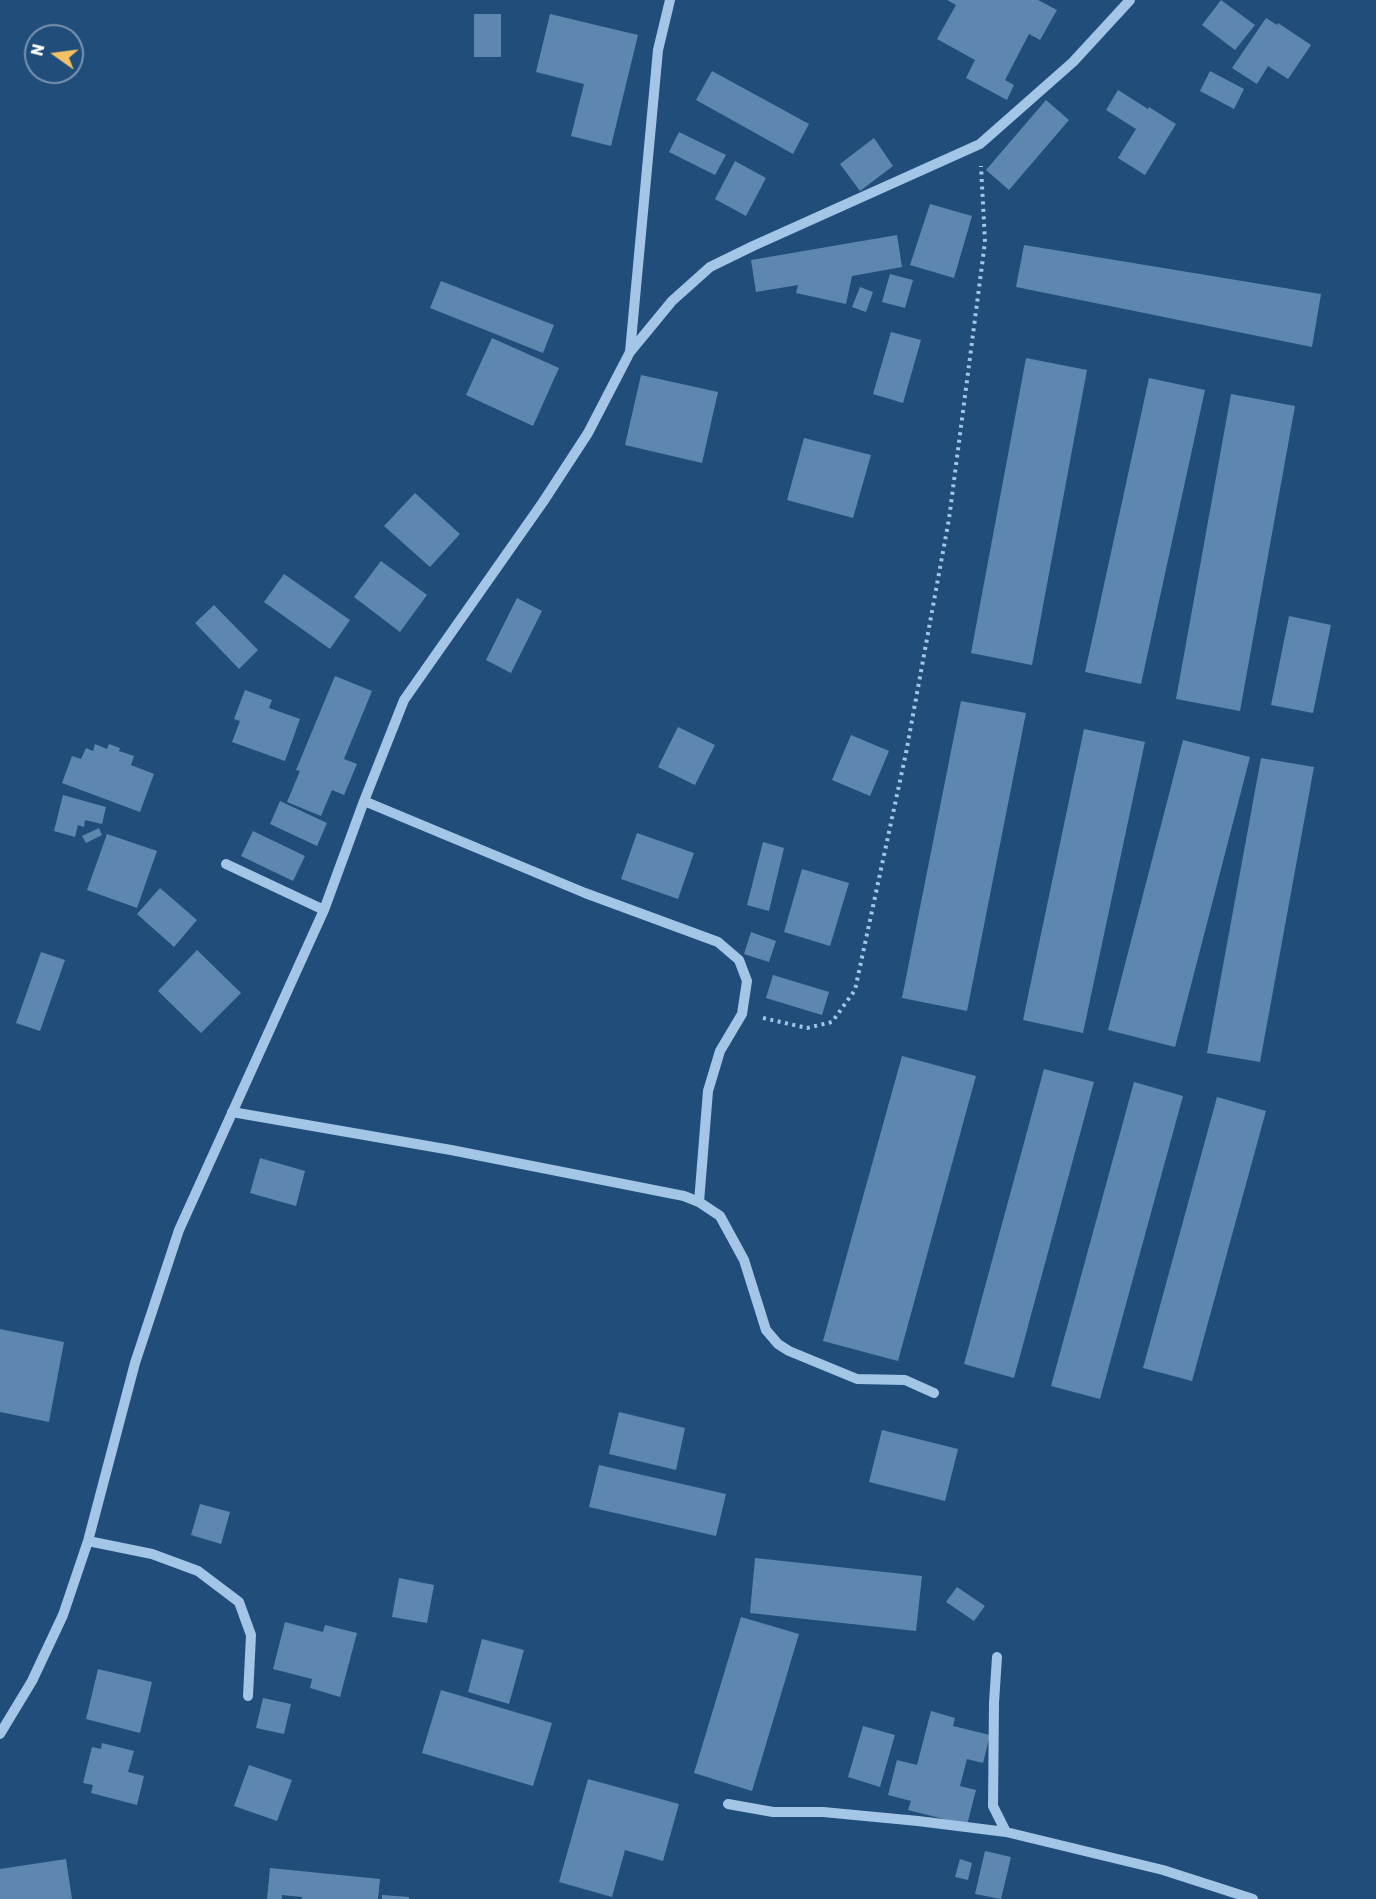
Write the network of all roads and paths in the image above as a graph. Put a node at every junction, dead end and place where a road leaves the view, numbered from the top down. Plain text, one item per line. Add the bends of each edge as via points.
1 (670, 0) edge
2 (1130, 0) edge
3 (980, 144) junction
4 (630, 352) junction
5 (364, 801) junction
6 (226, 864) dead end
7 (324, 910) junction
8 (742, 1014) junction
9 (232, 1112) junction
10 (699, 1202) junction
11 (934, 1393) dead end
12 (88, 1541) junction
13 (997, 1657) dead end
14 (248, 1696) dead end
15 (0, 1734) edge
16 (728, 1804) dead end
17 (1006, 1832) junction
18 (1253, 1899) edge

1 - 4 street via 658,50
2 - 3 street via 1073,62
3 - 4 street via 710,267 672,301
3 - 8 path via 985,242 949,519 906,753 855,990 832,1022 807,1028
4 - 5 street via 588,433 404,700
5 - 7 street
5 - 8 street via 585,893 718,942 739,960 747,981
6 - 7 street
7 - 9 street
8 - 10 street via 720,1051 708,1091
9 - 10 street via 451,1150
9 - 12 street via 179,1230 135,1363
10 - 11 street via 720,1216 734,1239 766,1330 778,1344 857,1379 905,1380
12 - 14 street via 152,1554 198,1571 239,1602 252,1635
12 - 15 street via 63,1615 32,1681
13 - 17 street via 993,1806
16 - 17 street via 773,1812 823,1812
17 - 18 street via 1163,1870

